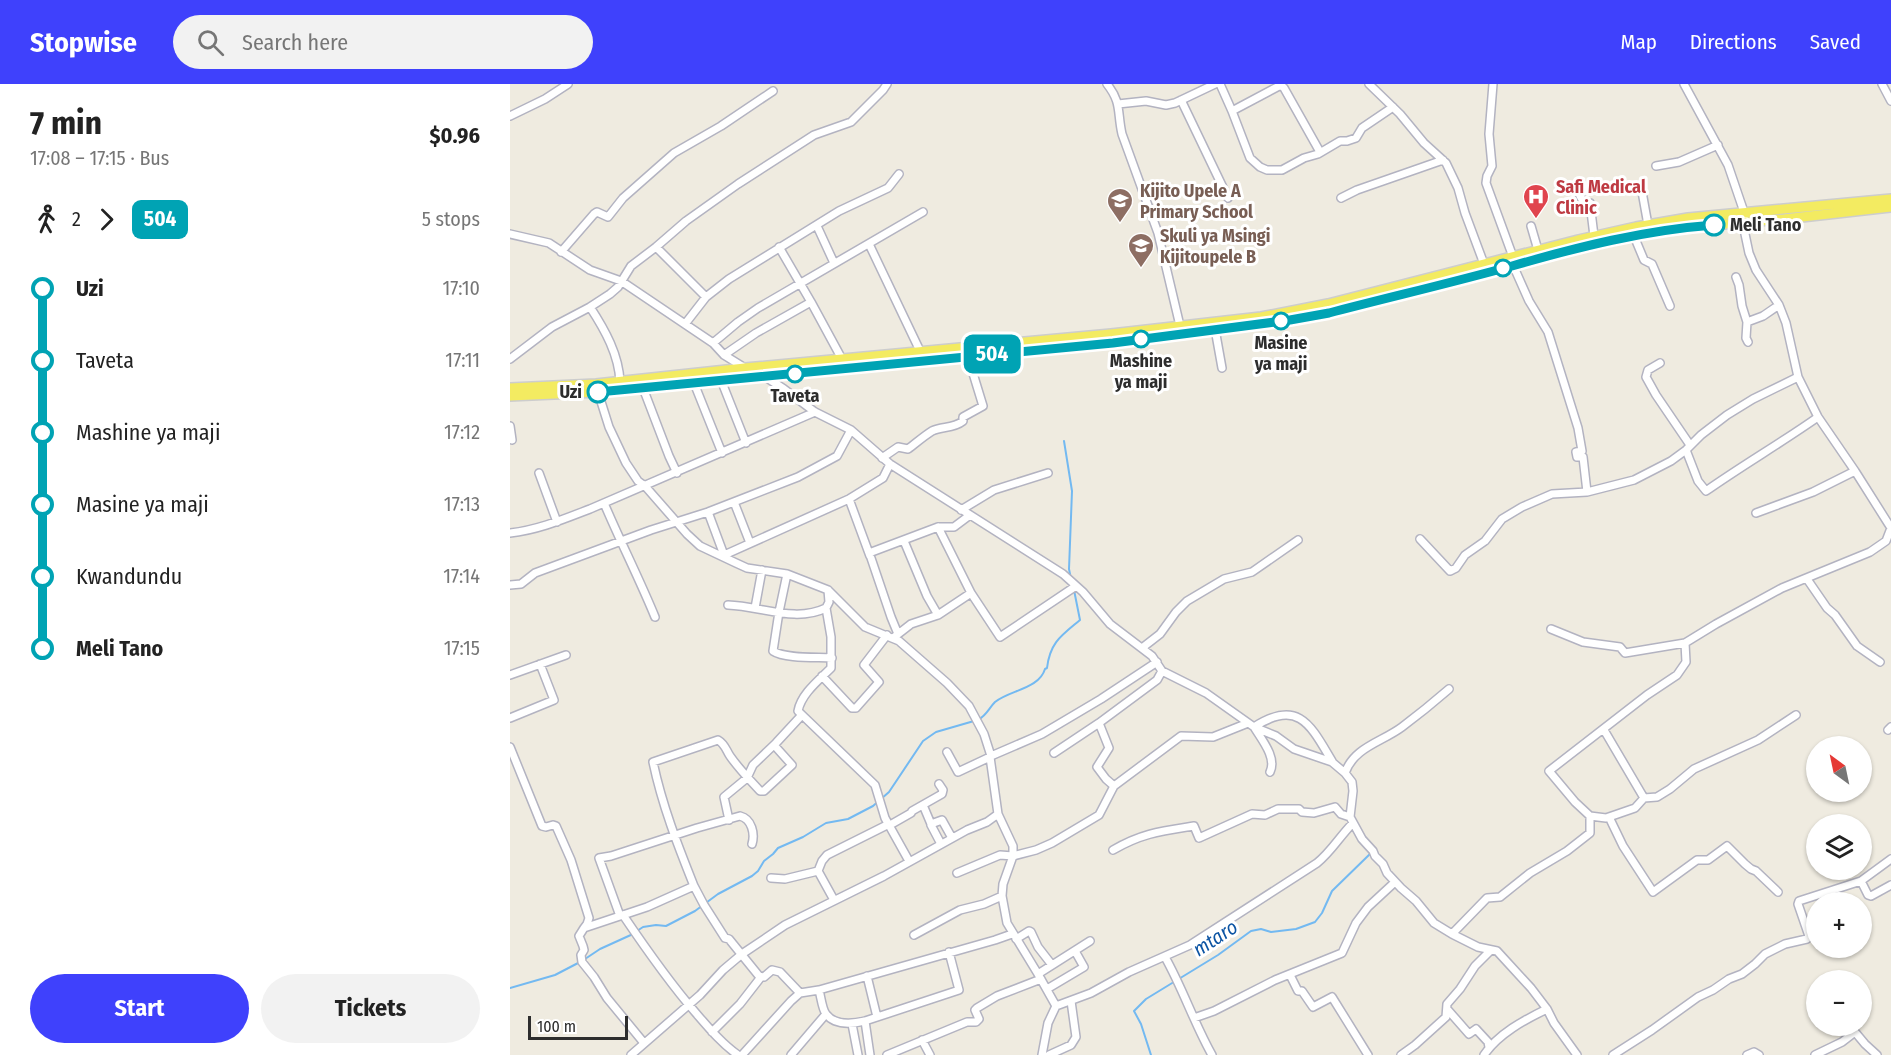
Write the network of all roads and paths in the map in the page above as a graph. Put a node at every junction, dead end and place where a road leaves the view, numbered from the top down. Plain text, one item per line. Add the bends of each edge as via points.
1 (568, 84) edge
2 (887, 84) edge
3 (1107, 84) edge
4 (1215, 84) edge
5 (1369, 84) edge
6 (1493, 84) edge
7 (1684, 84) edge
8 (1882, 84) edge
9 (773, 91) dead end
10 (1181, 100) junction
11 (1891, 101) edge
12 (1119, 104) junction
13 (1393, 107) junction
14 (1232, 111) junction
15 (510, 116) edge
16 (1718, 145) junction
17 (1320, 152) junction
18 (1443, 160) junction
19 (1656, 166) dead end
20 (899, 174) dead end
21 (1641, 186) dead end
22 (1580, 196) dead end
23 (1227, 198) dead end
24 (1341, 198) dead end
25 (1890, 207) edge
26 (923, 212) dead end
27 (1744, 212) junction
28 (1744, 223) junction
29 (817, 225) junction
30 (1648, 225) junction
31 (1671, 225) junction
32 (1531, 226) dead end
33 (510, 234) edge
34 (1594, 236) junction
35 (1634, 236) junction
36 (869, 244) junction
37 (656, 247) junction
38 (779, 247) junction
39 (1538, 250) junction
40 (561, 252) junction
41 (1513, 261) junction
42 (834, 263) junction
43 (1484, 264) junction
44 (1736, 277) dead end
45 (621, 281) junction
46 (801, 284) junction
47 (706, 297) junction
48 (811, 302) junction
49 (1779, 305) junction
50 (1670, 306) dead end
51 (590, 307) junction
52 (1747, 322) junction
53 (685, 324) junction
54 (1215, 329) junction
55 (1181, 330) junction
56 (1748, 342) dead end
57 (712, 343) junction
58 (921, 353) junction
59 (724, 355) junction
60 (968, 357) junction
61 (510, 359) edge
62 (843, 361) junction
63 (1660, 363) dead end
64 (1222, 368) dead end
65 (745, 369) junction
66 (764, 376) junction
67 (1797, 377) junction
68 (721, 380) junction
69 (620, 382) junction
70 (694, 383) junction
71 (510, 388) edge
72 (643, 388) junction
73 (598, 392) junction
74 (510, 396) edge
75 (815, 412) junction
76 (1818, 417) junction
77 (510, 426) edge
78 (851, 430) junction
79 (512, 440) dead end
80 (746, 442) junction
81 (1688, 448) junction
82 (722, 453) junction
83 (882, 458) junction
84 (890, 464) junction
85 (1856, 471) junction
86 (539, 473) dead end
87 (677, 473) junction
88 (1048, 473) dead end
89 (645, 486) junction
90 (1587, 492) junction
91 (849, 499) junction
92 (734, 502) junction
93 (604, 503) junction
94 (961, 510) junction
95 (708, 512) junction
96 (1756, 513) dead end
97 (970, 515) junction
98 (676, 521) junction
99 (557, 522) junction
100 (938, 527) junction
101 (1891, 528) edge
102 (510, 533) edge
103 (1420, 539) dead end
104 (1298, 540) dead end
105 (904, 541) junction
106 (620, 542) junction
107 (750, 543) junction
108 (723, 555) junction
109 (871, 556) junction
110 (762, 570) junction
111 (787, 574) junction
112 (1807, 579) junction
113 (510, 585) edge
114 (1076, 586) junction
115 (828, 590) junction
116 (971, 593) junction
117 (728, 605) dead end
118 (755, 608) junction
119 (826, 608) junction
120 (778, 612) junction
121 (938, 615) junction
122 (655, 617) dead end
123 (1551, 629) dead end
124 (893, 636) junction
125 (1685, 644) junction
126 (1142, 648) junction
127 (566, 655) dead end
128 (832, 658) junction
129 (1156, 662) junction
130 (1880, 662) dead end
131 (540, 664) junction
132 (1162, 671) junction
133 (510, 675) edge
134 (822, 676) junction
135 (1449, 689) dead end
136 (1796, 715) dead end
137 (801, 716) junction
138 (510, 718) edge
139 (1099, 723) junction
140 (1251, 725) junction
141 (1604, 730) junction
142 (774, 745) junction
143 (510, 747) edge
144 (947, 752) dead end
145 (1054, 753) dead end
146 (990, 757) junction
147 (1332, 762) junction
148 (1270, 772) dead end
149 (1345, 773) junction
150 (747, 778) junction
151 (939, 784) dead end
152 (1114, 786) junction
153 (1644, 798) junction
154 (923, 805) junction
155 (998, 814) junction
156 (1590, 816) junction
157 (1609, 817) junction
158 (729, 820) junction
159 (1352, 820) junction
160 (889, 824) junction
161 (932, 825) junction
162 (674, 836) junction
163 (952, 838) junction
164 (752, 844) dead end
165 (941, 844) junction
166 (1113, 850) dead end
167 (1013, 856) junction
168 (1891, 859) edge
169 (909, 861) junction
170 (818, 871) junction
171 (957, 873) dead end
172 (771, 879) dead end
173 (1861, 881) junction
174 (1395, 882) junction
175 (1891, 885) edge
176 (694, 886) junction
177 (1778, 892) dead end
178 (1002, 896) junction
179 (834, 900) junction
180 (622, 916) junction
181 (584, 928) junction
182 (914, 934) dead end
183 (1452, 934) junction
184 (1014, 936) junction
185 (1090, 941) dead end
186 (1491, 950) junction
187 (1075, 951) junction
188 (949, 952) junction
189 (742, 954) junction
190 (1165, 957) junction
191 (1052, 965) junction
192 (1290, 975) junction
193 (867, 976) junction
194 (1040, 976) junction
195 (761, 977) junction
196 (1047, 989) junction
197 (819, 990) junction
198 (800, 993) junction
199 (1071, 1001) junction
200 (689, 1005) junction
201 (1056, 1006) junction
202 (1547, 1009) junction
203 (1448, 1010) junction
204 (826, 1014) junction
205 (878, 1017) junction
206 (1194, 1017) junction
207 (864, 1021) junction
208 (852, 1024) junction
209 (712, 1032) junction
210 (1847, 1036) edge
211 (1859, 1036) edge
212 (922, 1040) junction
213 (644, 1043) junction
214 (1489, 1047) junction
215 (631, 1055) edge
216 (740, 1055) edge
217 (790, 1055) edge
218 (858, 1055) edge
219 (870, 1055) edge
220 (887, 1055) edge
221 (930, 1055) edge
222 (1042, 1055) edge
223 (1049, 1055) edge
224 (1212, 1055) edge
225 (1368, 1055) edge
226 (1401, 1055) edge
227 (1485, 1055) edge
228 (1577, 1055) edge
229 (1613, 1055) edge
230 (1747, 1055) edge
231 (1759, 1055) edge
232 (1815, 1055) edge
233 (1877, 1055) edge

1 - 15 street
2 - 37 street via 851,122 814,135 738,184
3 - 12 street
4 - 10 street
4 - 14 street
5 - 13 street
6 - 41 street via 1489,134 1492,166 1486,183
7 - 16 street
8 - 11 street
9 - 40 street via 674,153 623,198 608,217 594,214
10 - 12 street via 1166,105 1146,101
10 - 23 street
12 - 55 street via 1122,134 1158,232
13 - 17 street via 1372,119 1356,138 1340,141
13 - 18 street
14 - 17 street via 1250,158 1260,167 1282,170
14 - 17 street via 1281,86
16 - 19 street via 1678,162
16 - 27 street
18 - 24 street
18 - 43 street via 1458,188
20 - 29 street via 888,188
21 - 30 street
22 - 34 street via 1584,203 1590,203
25 - 27 main road
25 - 28 main road
26 - 36 street
27 - 28 street
27 - 31 main road
28 - 31 main road
28 - 49 street via 1756,270
29 - 38 street
29 - 42 street
30 - 31 main road
30 - 34 main road
31 - 35 main road
32 - 39 street
33 - 40 street via 543,241
34 - 39 main road
35 - 41 main road
35 - 50 street via 1644,260 1653,264
36 - 42 street
36 - 58 street
37 - 45 street via 630,266
37 - 47 street
38 - 46 street
38 - 47 street
39 - 41 main road
40 - 45 street via 590,270
41 - 43 main road
41 - 54 main road via 1329,313
41 - 90 street via 1528,301 1548,332 1578,428 1582,451 1576,453 1583,457
42 - 46 street
43 - 55 main road via 1299,310
44 - 52 street
45 - 51 street
45 - 53 street
46 - 48 street
46 - 57 street via 758,308
47 - 53 street
48 - 59 street
48 - 62 street
49 - 52 street
49 - 67 street
51 - 61 street via 552,327
51 - 69 street via 618,361
52 - 56 street
53 - 57 street
54 - 55 main road
54 - 64 street
55 - 58 main road
55 - 60 main road
57 - 59 street
58 - 62 main road
59 - 65 street
60 - 66 main road
60 - 83 street via 983,406 963,417 961,423 932,431 908,448 898,447
62 - 65 main road
63 - 81 street via 1648,370 1646,377
65 - 66 street
65 - 69 main road
66 - 68 main road
66 - 75 street
67 - 76 street
67 - 81 street via 1727,415
68 - 70 main road
68 - 80 street
69 - 71 main road
70 - 72 main road
70 - 82 street
72 - 73 main road
72 - 87 street
73 - 74 main road
73 - 89 street via 626,463
75 - 78 street
75 - 80 street
76 - 81 street via 1707,491 1698,481
76 - 85 street
77 - 79 street
78 - 83 street
78 - 92 street via 837,456 798,477
80 - 82 street
81 - 90 street via 1634,480
82 - 87 street
83 - 84 street
84 - 91 street via 883,478
84 - 94 street
85 - 96 street
85 - 101 street
86 - 99 street
87 - 89 street
88 - 94 street via 994,490
89 - 93 street
89 - 98 street
90 - 103 street via 1552,494 1522,507 1502,519 1485,541 1450,571
91 - 107 street
91 - 109 street
92 - 95 street
92 - 107 street
93 - 99 street
93 - 106 street
94 - 97 street
95 - 98 street
95 - 108 street
97 - 100 street via 954,527
97 - 114 street
98 - 106 street
98 - 108 street via 700,546
99 - 102 street
100 - 105 street
100 - 116 street
101 - 112 street via 1886,541 1870,552
104 - 126 street via 1252,572 1224,579 1187,601 1160,634
105 - 109 street
105 - 121 street
106 - 113 street via 535,573 521,584
106 - 122 street
107 - 108 street
108 - 110 street via 747,568
109 - 124 street via 891,617
110 - 111 street
110 - 118 street
111 - 115 street
111 - 120 street
112 - 125 street via 1782,588
112 - 130 street via 1857,646
114 - 116 street via 1000,637
114 - 126 street via 1110,624
115 - 119 street
115 - 124 street via 865,627
116 - 121 street
117 - 118 street
118 - 120 street
119 - 120 street via 804,615
119 - 128 street
120 - 128 street via 774,652
121 - 124 street via 913,622
123 - 125 street via 1582,642 1620,647 1625,652
124 - 134 street via 864,665 879,682 856,708
124 - 146 street via 961,696 976,718
125 - 141 street via 1686,662 1677,675
126 - 129 street
127 - 131 street
128 - 134 street via 831,668
129 - 132 street
129 - 146 street via 1042,734
131 - 133 street
131 - 138 street via 554,700
132 - 139 street via 1157,680
132 - 140 street via 1206,693
134 - 137 street via 799,705
135 - 149 street via 1390,735 1363,749
136 - 153 street via 1758,740 1694,769 1657,797
137 - 142 street
137 - 160 street via 871,780
139 - 145 street
139 - 152 street via 1109,748 1097,767
140 - 147 street via 1294,749
140 - 147 street via 1279,715 1295,716 1305,721
140 - 148 street via 1272,759
140 - 152 street via 1213,737 1181,736
141 - 153 street
141 - 156 street via 1549,771
142 - 150 street via 753,765
142 - 150 street via 792,763 791,767 764,791
143 - 181 street via 542,826 556,826 571,860 589,918
144 - 146 street via 958,772
146 - 155 street
147 - 149 street
149 - 159 street via 1352,782
150 - 158 street via 724,797
150 - 162 street via 718,741 653,762
151 - 154 street via 942,794
152 - 167 street via 1099,815 1052,843
153 - 157 street via 1635,808
154 - 160 street
154 - 161 street
155 - 163 street
155 - 167 street via 1013,846
156 - 157 street
156 - 183 street via 1590,833 1500,897 1487,898
157 - 177 street via 1653,892 1696,860 1708,860 1727,846
158 - 162 street
158 - 164 street via 740,816 749,822 754,836
159 - 166 street via 1335,807 1314,813 1278,809 1265,815 1252,814 1199,838 1194,826 1153,832
159 - 174 street
159 - 190 street via 1317,863
160 - 169 street
160 - 170 street via 827,855
161 - 163 street via 942,820
161 - 165 street
162 - 176 street
162 - 180 street via 599,858
163 - 165 street
165 - 169 street
167 - 171 street via 1000,855
167 - 178 street
168 - 173 street
169 - 179 street
170 - 172 street
170 - 179 street
173 - 175 street via 1871,896
173 - 229 street via 1799,901 1807,939 1765,954 1742,974 1698,997
174 - 183 street via 1434,923
174 - 192 street via 1356,923 1342,953
176 - 180 street
176 - 189 street via 725,938
178 - 182 street via 960,910
178 - 184 street
179 - 189 street via 785,925
180 - 181 street
180 - 200 street
181 - 213 street via 579,936 584,950 581,961
183 - 186 street
184 - 188 street
184 - 191 street via 1031,932
184 - 194 street
185 - 187 street
186 - 202 street via 1497,951
186 - 203 street via 1447,1004
187 - 191 street
187 - 196 street via 1084,968
188 - 193 street
188 - 205 street via 959,990
189 - 195 street
189 - 200 street
190 - 199 street
190 - 206 street
191 - 194 street
192 - 206 street
192 - 225 street via 1313,1007 1332,997
193 - 197 street
193 - 205 street
194 - 196 street
194 - 212 street via 977,1008 976,1022
195 - 198 street via 776,970
195 - 209 street
196 - 201 street
197 - 198 street
197 - 204 street
198 - 216 street
199 - 201 street
199 - 223 street via 1076,1037 1071,1045
200 - 209 street
200 - 213 street
201 - 222 street via 1048,1023
202 - 214 street via 1526,1019
202 - 228 street
203 - 214 street via 1463,1030 1469,1034 1476,1029
203 - 226 street via 1446,1017
204 - 208 street via 841,1023
204 - 217 street
205 - 207 street
206 - 224 street
207 - 208 street
207 - 219 street
208 - 218 street
209 - 216 street
210 - 232 street
211 - 233 street
212 - 220 street
212 - 221 street
213 - 215 street
214 - 227 street
230 - 231 street

